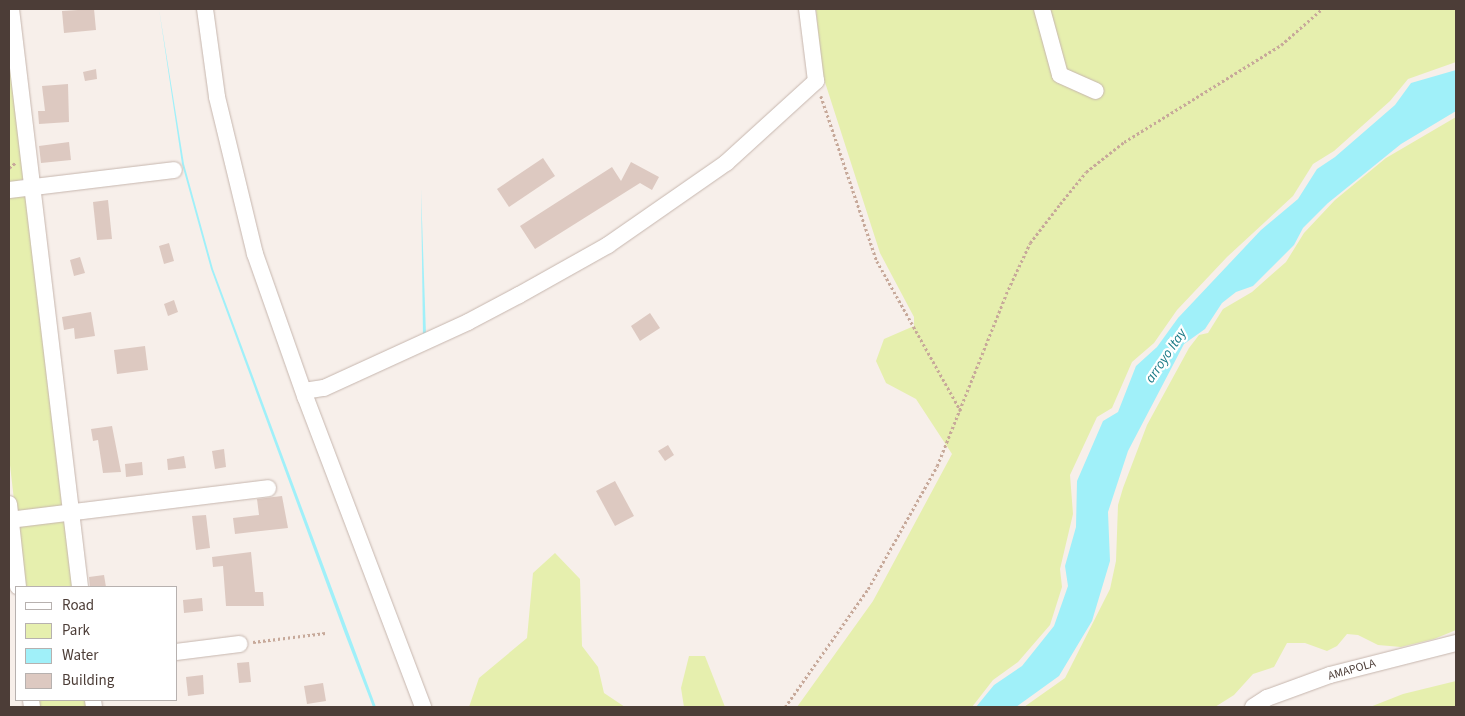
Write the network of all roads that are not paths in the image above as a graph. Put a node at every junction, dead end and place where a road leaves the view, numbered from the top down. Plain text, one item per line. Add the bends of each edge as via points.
1 (11, 9) edge
2 (205, 9) edge
3 (807, 9) edge
4 (1042, 9) edge
5 (1096, 91) dead end
6 (174, 170) dead end
7 (32, 187) junction
8 (9, 190) edge
9 (304, 391) junction
10 (268, 488) dead end
11 (71, 512) junction
12 (9, 515) edge
13 (18, 586) edge
14 (80, 586) edge
15 (1456, 643) edge
16 (239, 644) road end
17 (178, 652) edge
18 (424, 707) edge
19 (1252, 707) edge

1 - 7 street
2 - 9 street via 217,98 229,155 255,254
3 - 9 street via 816,81 726,163 608,245 468,322 324,388
4 - 5 street via 1060,75
6 - 7 street
7 - 8 street
7 - 11 street
9 - 18 street
10 - 11 street
11 - 12 street
11 - 14 street
12 - 13 street
15 - 19 street, AMAPOLA via 1330,676 1267,698
16 - 17 street

